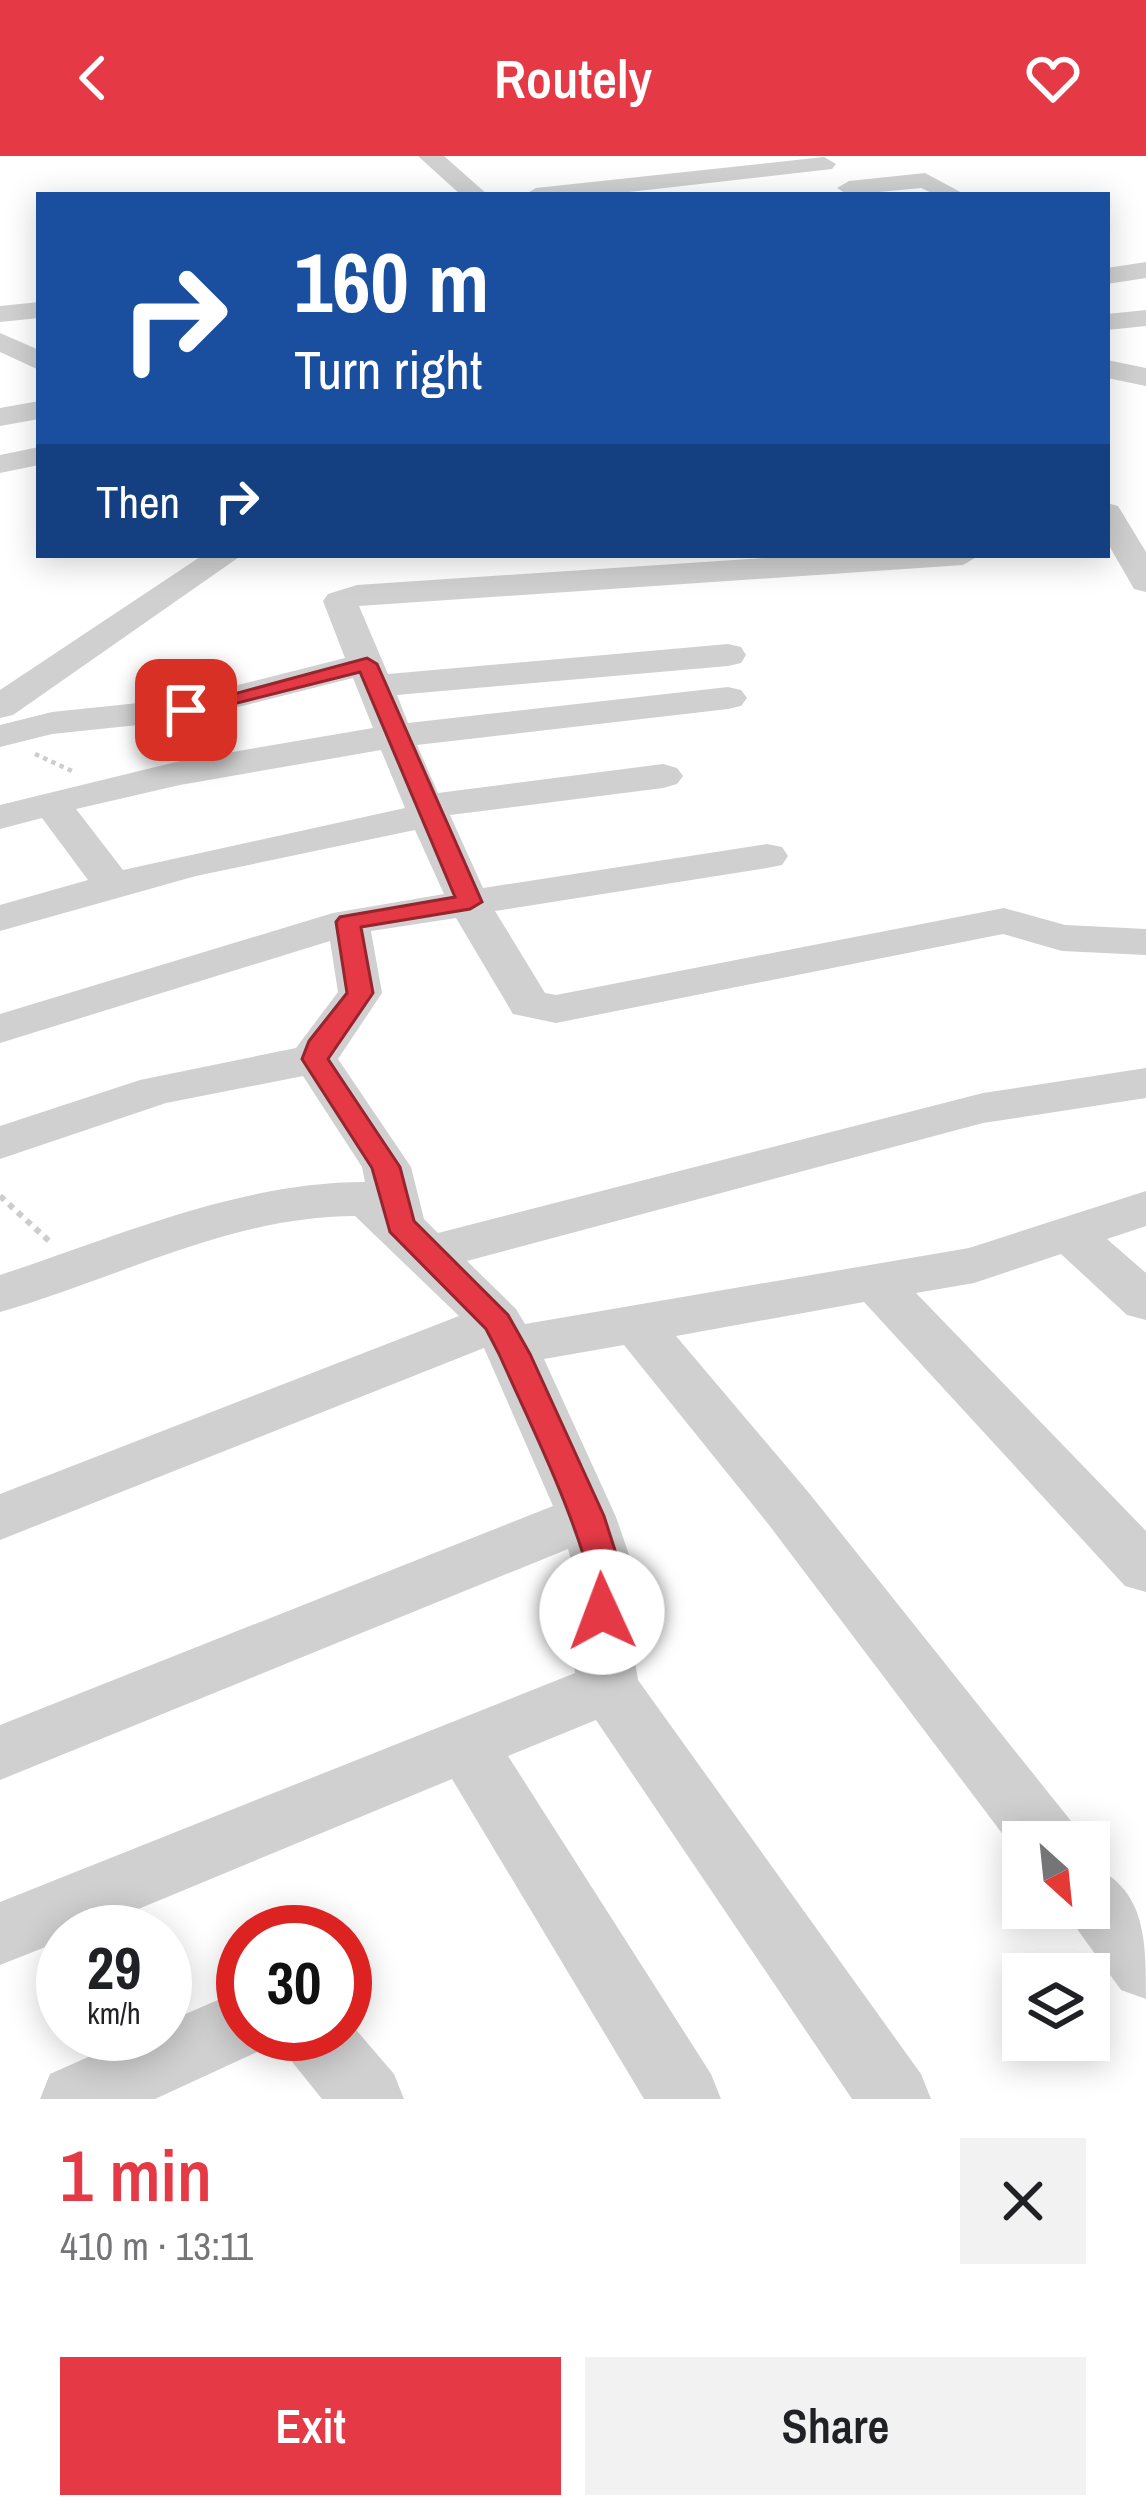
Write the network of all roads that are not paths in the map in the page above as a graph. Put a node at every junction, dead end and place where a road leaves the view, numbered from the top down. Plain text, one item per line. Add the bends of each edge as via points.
1 (430, 156) edge
2 (820, 160) edge
3 (853, 191) edge
4 (472, 192) edge
5 (560, 192) edge
6 (948, 192) edge
7 (1146, 270) edge
8 (1110, 276) edge
9 (36, 310) edge
10 (0, 314) edge
11 (1146, 318) edge
12 (1110, 322) edge
13 (1110, 370) edge
14 (1146, 377) edge
15 (36, 411) edge
16 (0, 417) edge
17 (36, 457) edge
18 (0, 464) edge
19 (36, 482) edge
20 (0, 489) edge
21 (1116, 546) edge
22 (221, 558) edge
23 (859, 558) edge
24 (721, 562) edge
25 (1146, 582) edge
26 (728, 655) dead end
27 (371, 675) junction
28 (728, 698) dead end
29 (0, 707) edge
30 (395, 732) junction
31 (11, 742) edge
32 (663, 776) dead end
33 (50, 802) junction
34 (428, 811) junction
35 (0, 817) edge
36 (767, 856) dead end
37 (113, 885) junction
38 (470, 902) junction
39 (0, 918) edge
40 (348, 922) junction
41 (1146, 942) edge
42 (0, 1028) edge
43 (315, 1059) junction
44 (1146, 1083) edge
45 (0, 1143) edge
46 (1146, 1208) edge
47 (1070, 1234) junction
48 (415, 1239) junction
49 (875, 1282) junction
50 (0, 1294) edge
51 (1146, 1302) edge
52 (636, 1324) junction
53 (503, 1334) junction
54 (587, 1516) junction
55 (0, 1518) edge
56 (1146, 1569) edge
57 (608, 1687) junction
58 (465, 1743) junction
59 (0, 1753) edge
60 (1032, 1821) edge
61 (1110, 1921) edge
62 (0, 1934) edge
63 (1146, 1967) edge
64 (216, 2035) edge
65 (336, 2061) edge
66 (76, 2099) edge
67 (368, 2099) edge
68 (685, 2099) edge
69 (895, 2099) edge

1 - 4 street
2 - 3 street
2 - 5 street
3 - 6 street via 925,180
7 - 8 street
9 - 10 street
11 - 12 street
13 - 14 street
15 - 16 street
17 - 18 street
19 - 20 street
21 - 25 street
22 - 29 street
23 - 24 street
24 - 27 street via 357,595 340,602
26 - 27 street
27 - 30 street
27 - 31 street via 186,710 52,724
28 - 30 street
30 - 33 street
30 - 34 street
32 - 34 street
33 - 35 street
33 - 37 street
34 - 37 street
34 - 38 street
36 - 38 street
37 - 39 street
38 - 40 street
38 - 41 street via 496,956 530,1004 542,1008 1004,921 1062,938
40 - 42 street
40 - 43 street via 360,993
43 - 45 street via 157,1090
43 - 48 street via 386,1167
44 - 48 street via 983,1108
46 - 47 street
47 - 49 street via 974,1265
47 - 51 street
48 - 50 street via 366,1199 337,1196 223,1220
48 - 53 street
49 - 52 street
49 - 56 street
52 - 53 street
52 - 60 street
53 - 54 street
53 - 55 street
54 - 57 street via 605,1572
54 - 59 street
57 - 58 street
57 - 69 street
58 - 62 street
58 - 68 street
61 - 63 street
64 - 66 street
65 - 67 street

